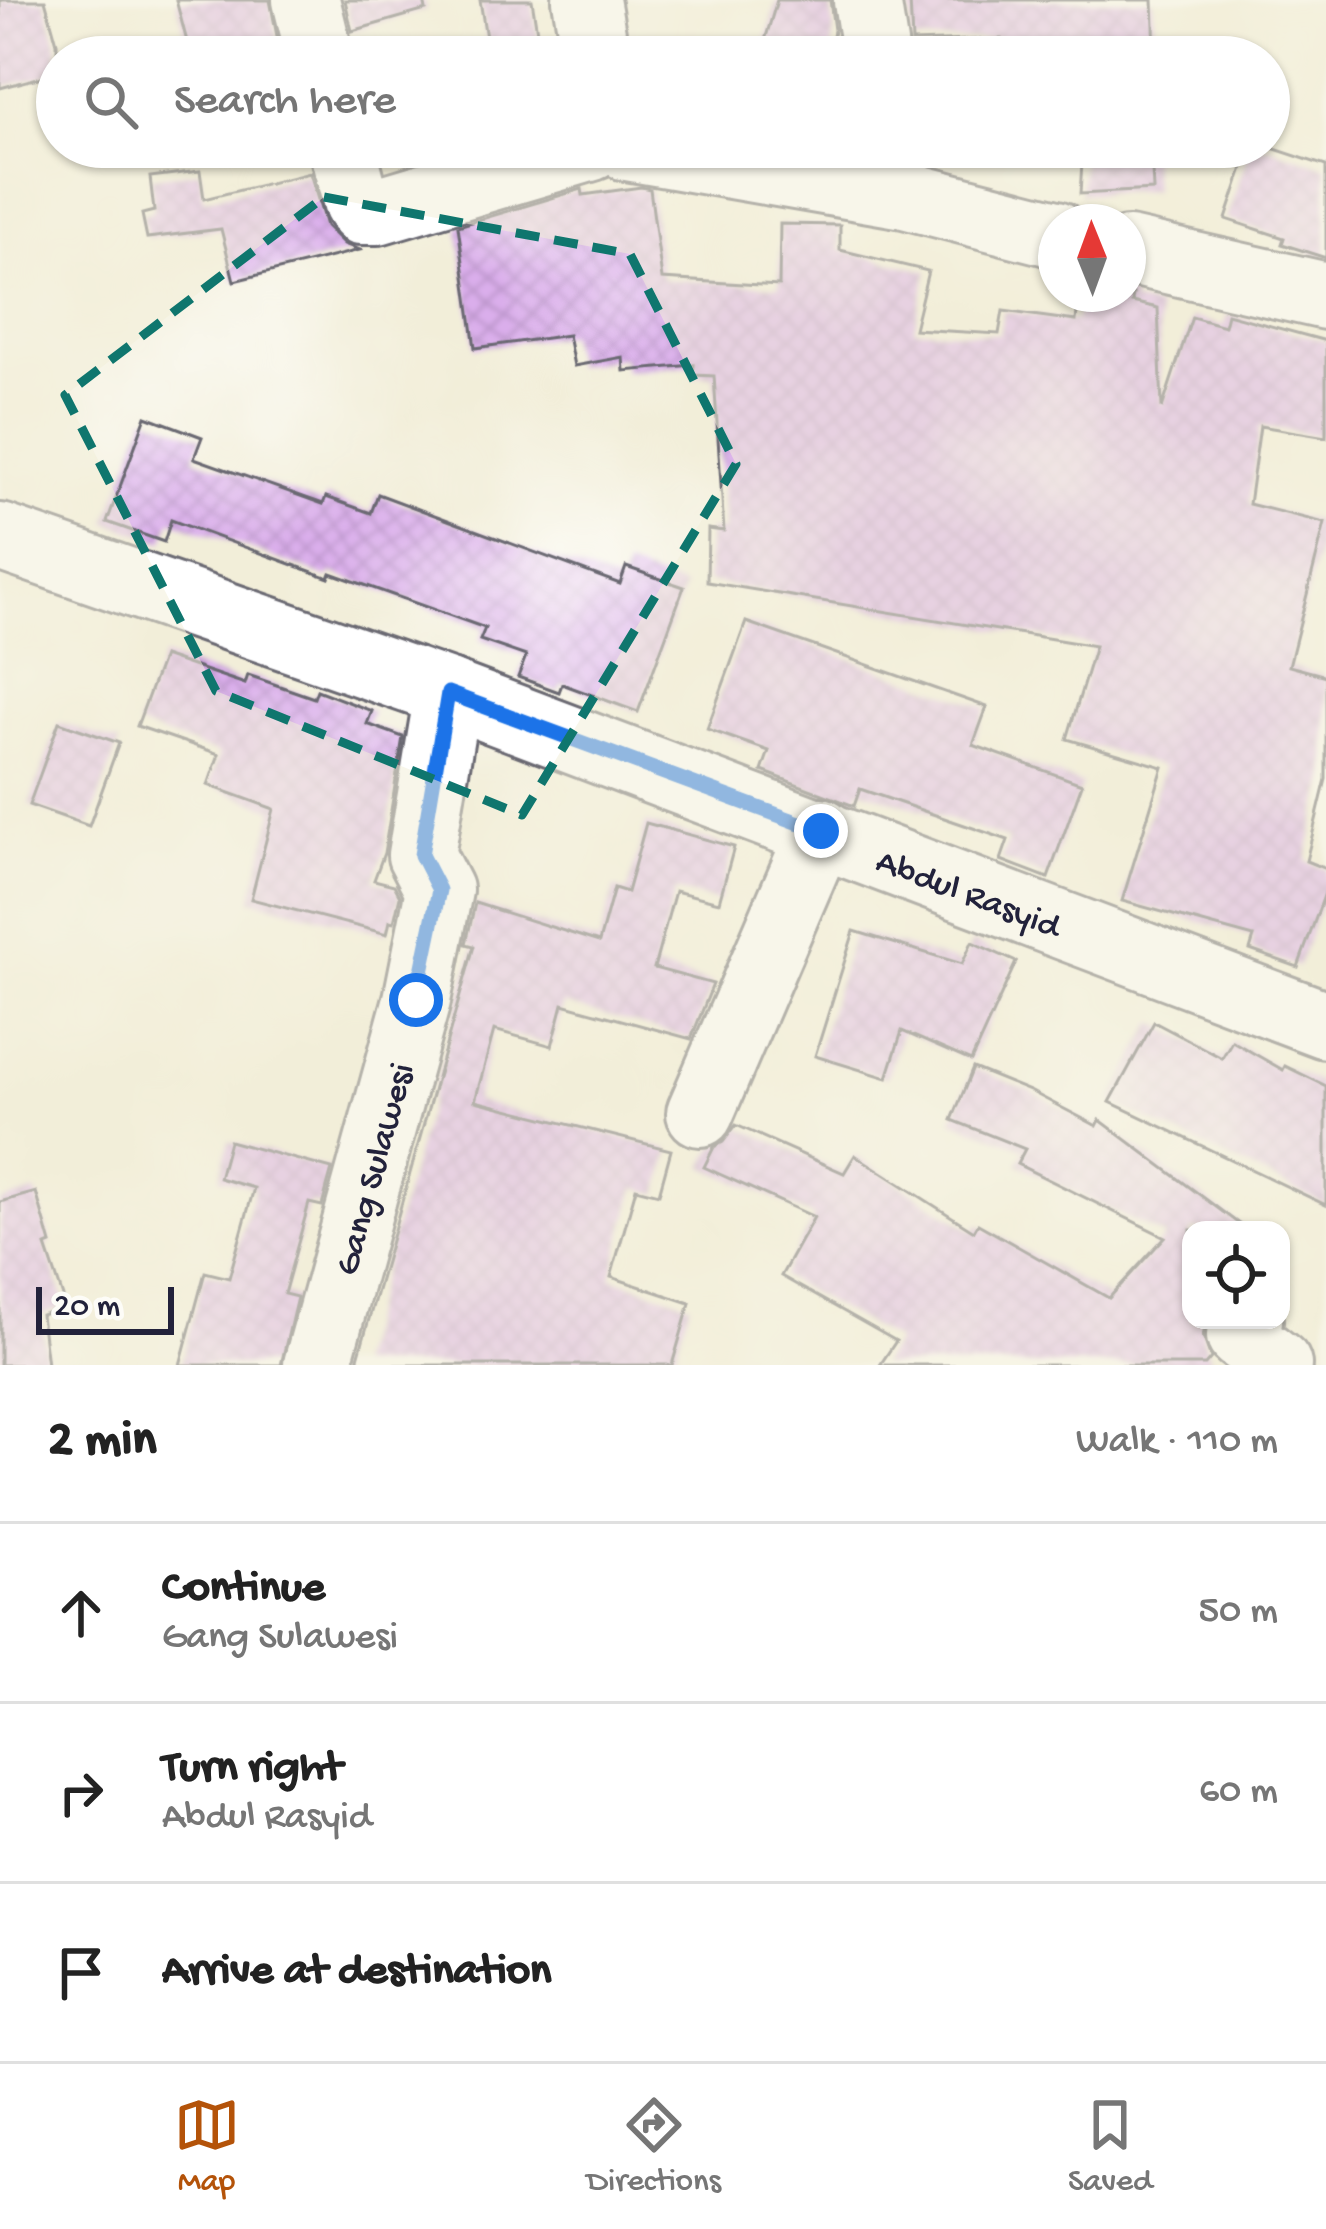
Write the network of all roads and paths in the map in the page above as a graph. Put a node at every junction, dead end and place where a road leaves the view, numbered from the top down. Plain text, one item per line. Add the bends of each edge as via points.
1 (306, 0) edge
2 (586, 0) edge
3 (867, 0) edge
4 (315, 36) edge
5 (592, 36) edge
6 (873, 36) edge
7 (348, 168) edge
8 (521, 168) edge
9 (866, 168) edge
10 (900, 171) edge
11 (1038, 227) edge
12 (1146, 255) edge
13 (1326, 296) edge
14 (0, 537) edge
15 (448, 693) junction
16 (821, 831) junction
17 (1326, 1025) edge
18 (700, 1113) dead end
19 (317, 1365) edge

1 - 4 street
2 - 5 street
3 - 6 street
7 - 8 street via 357,204 377,211
9 - 10 street
10 - 11 street
12 - 13 street
14 - 15 street, Abdul Rasyid
15 - 16 street, Abdul Rasyid
15 - 19 street, Gang Sulawesi via 421,855 439,890
16 - 17 street, Abdul Rasyid
16 - 18 street

